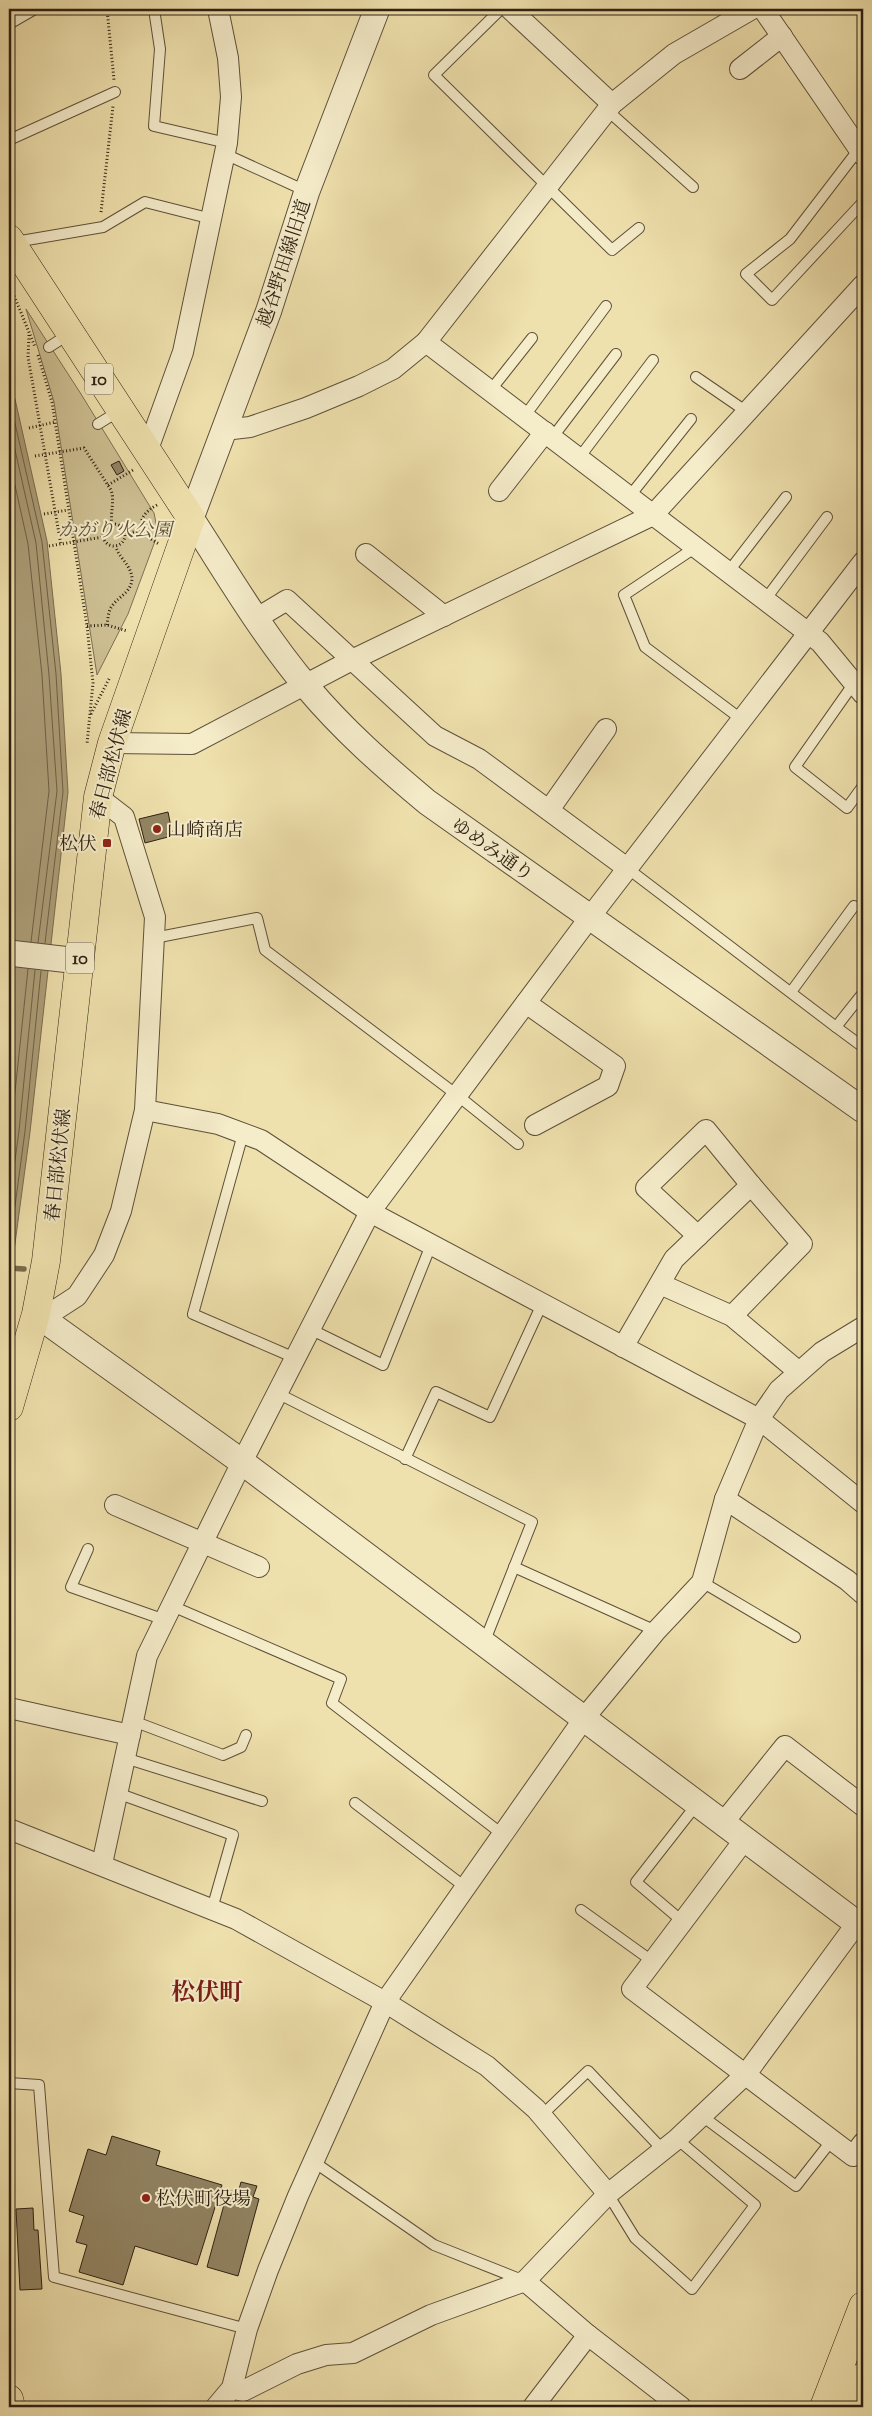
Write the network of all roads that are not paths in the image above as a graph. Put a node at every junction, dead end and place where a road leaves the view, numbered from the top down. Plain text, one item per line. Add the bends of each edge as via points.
1 (35, 9) edge
2 (154, 9) edge
3 (218, 9) edge
4 (377, 9) edge
5 (501, 9) edge
6 (510, 9) edge
7 (752, 9) edge
8 (764, 9) edge
9 (9, 24) edge
10 (782, 36) junction
11 (740, 69) dead end
12 (115, 92) road end
13 (609, 107) junction
14 (9, 140) edge
15 (226, 148) junction
16 (861, 152) edge
17 (548, 186) junction
18 (693, 187) dead end
19 (307, 191) junction
20 (863, 202) edge
21 (212, 219) junction
22 (639, 228) dead end
23 (10, 241) edge
24 (863, 285) edge
25 (606, 306) dead end
26 (532, 338) dead end
27 (426, 342) junction
28 (616, 354) dead end
29 (653, 360) dead end
30 (696, 377) dead end
31 (490, 391) junction
32 (747, 412) junction
33 (524, 417) junction
34 (692, 418) dead end
35 (224, 430) junction
36 (548, 435) junction
37 (579, 458) junction
38 (142, 460) junction
39 (499, 491) dead end
40 (629, 497) junction
41 (786, 497) dead end
42 (654, 515) junction
43 (827, 517) dead end
44 (191, 518) junction
45 (696, 547) junction
46 (366, 554) dead end
47 (863, 562) edge
48 (729, 570) junction
49 (765, 600) junction
50 (444, 616) junction
51 (257, 618) junction
52 (807, 632) junction
53 (352, 660) junction
54 (306, 686) junction
55 (859, 688) edge
56 (741, 719) junction
57 (606, 729) dead end
58 (112, 743) junction
59 (863, 786) edge
60 (98, 797) junction
61 (549, 810) junction
62 (627, 868) junction
63 (854, 906) dead end
64 (590, 917) junction
65 (154, 938) junction
66 (9, 952) edge
67 (70, 960) junction
68 (791, 992) junction
69 (863, 993) edge
70 (526, 1003) junction
71 (836, 1027) junction
72 (863, 1047) edge
73 (457, 1095) junction
74 (145, 1110) junction
75 (863, 1110) edge
76 (535, 1125) dead end
77 (243, 1134) junction
78 (518, 1144) dead end
79 (751, 1186) junction
80 (370, 1212) junction
81 (698, 1236) junction
82 (431, 1245) junction
83 (660, 1284) junction
84 (542, 1304) junction
85 (36, 1314) junction
86 (732, 1316) junction
87 (863, 1327) edge
88 (310, 1329) junction
89 (623, 1347) junction
90 (296, 1358) junction
91 (799, 1372) junction
92 (277, 1394) junction
93 (9, 1407) edge
94 (759, 1419) junction
95 (405, 1459) junction
96 (242, 1462) junction
97 (725, 1499) junction
98 (863, 1502) edge
99 (115, 1505) dead end
100 (203, 1542) junction
101 (88, 1549) dead end
102 (259, 1567) dead end
103 (514, 1567) junction
104 (702, 1582) junction
105 (863, 1594) edge
106 (169, 1613) junction
107 (656, 1631) junction
108 (795, 1637) dead end
109 (484, 1643) junction
110 (9, 1708) edge
111 (585, 1718) junction
112 (132, 1728) junction
113 (246, 1735) dead end
114 (125, 1758) junction
115 (117, 1793) junction
116 (262, 1801) dead end
117 (698, 1803) junction
118 (355, 1804) dead end
119 (863, 1806) edge
120 (723, 1823) junction
121 (9, 1829) edge
122 (502, 1834) junction
123 (745, 1839) junction
124 (102, 1864) junction
125 (466, 1887) junction
126 (212, 1909) junction
127 (581, 1910) dead end
128 (682, 1921) junction
129 (860, 1926) edge
130 (652, 1961) junction
131 (385, 2002) junction
132 (746, 2074) junction
133 (9, 2083) edge
134 (542, 2116) junction
135 (702, 2116) junction
136 (832, 2140) junction
137 (863, 2143) edge
138 (670, 2145) junction
139 (314, 2162) junction
140 (608, 2194) junction
141 (525, 2281) junction
142 (863, 2306) edge
143 (247, 2329) junction
144 (588, 2335) junction
145 (863, 2377) edge
146 (232, 2388) junction
147 (9, 2399) edge
148 (537, 2406) edge
149 (11, 2407) edge
150 (216, 2407) edge
151 (244, 2407) edge
152 (681, 2407) edge
153 (824, 2407) edge
154 (851, 2407) edge

1 - 9 lane
2 - 15 lane via 160,49 154,126
3 - 15 street via 228,58 231,97
4 - 19 street, 越谷野田線旧道
5 - 17 lane via 434,75
6 - 13 street
7 - 13 street via 674,54
8 - 10 street
10 - 11 street
10 - 16 street
12 - 14 lane
13 - 17 street
13 - 18 lane
15 - 19 lane
15 - 21 street
16 - 20 lane via 790,240 746,274 772,300
17 - 22 lane via 612,250
17 - 27 street
19 - 35 street, 越谷野田線旧道 via 269,310
21 - 23 lane via 145,202 99,227
21 - 38 street via 182,352
23 - 38 main road, 10 via 59,341
24 - 32 street
25 - 33 lane
26 - 31 lane
27 - 31 street
27 - 35 street via 393,369 359,386 250,427
28 - 36 lane
29 - 37 lane
30 - 32 lane
31 - 33 street
32 - 42 street
33 - 36 street
34 - 40 lane
35 - 44 street, 越谷野田線旧道
36 - 37 street
36 - 39 street
37 - 40 street
38 - 44 main road, 10
40 - 42 street
41 - 48 lane
42 - 45 street
42 - 50 street
43 - 49 lane
44 - 51 street, ゆめみ通り
44 - 58 main road, 春日部松伏線 / 10
45 - 48 street
45 - 56 lane via 624,595 645,647
46 - 50 street
47 - 52 street
48 - 49 street
49 - 52 street
50 - 53 street
51 - 53 street via 287,600
51 - 54 street, ゆめみ通り
52 - 55 street via 820,642
52 - 56 street
53 - 54 street
53 - 61 street via 435,736 480,759
54 - 58 street via 192,744
54 - 64 street, ゆめみ通り via 379,762 427,802
55 - 59 lane via 795,767 847,808
56 - 62 street
57 - 61 street
58 - 60 main road, 春日部松伏線 / 10
60 - 65 street via 124,817 155,917
60 - 67 main road, 春日部松伏線 / 10
61 - 62 street
62 - 64 street
62 - 68 lane
63 - 68 lane
64 - 70 street
64 - 75 street, ゆめみ通り
65 - 73 lane via 257,918 265,950
65 - 74 street
66 - 67 street
67 - 85 main road, 春日部松伏線 / 10 via 46,1261
68 - 71 lane
69 - 71 lane
70 - 73 street
70 - 76 street via 615,1066 608,1086
71 - 72 lane
73 - 78 lane
73 - 80 street
74 - 77 street via 218,1124
74 - 85 street via 121,1211 104,1255 77,1296 57,1309
77 - 80 street via 261,1140
77 - 90 lane via 193,1314
79 - 81 street
79 - 81 street via 706,1130 646,1188
79 - 86 street via 802,1244
80 - 82 street
80 - 88 street
81 - 83 street via 674,1259
82 - 84 street
82 - 88 lane via 383,1365
83 - 86 street
83 - 89 street
84 - 89 street
84 - 95 lane via 490,1417 436,1392
85 - 93 main road, 春日部松伏線 / 10
85 - 96 street
86 - 91 street
87 - 91 street via 822,1352
88 - 90 street
89 - 94 street
90 - 92 street
91 - 94 street via 779,1390
92 - 95 lane
92 - 96 street
94 - 97 street
94 - 98 street
95 - 103 lane via 532,1522
96 - 100 street
96 - 109 street
97 - 104 street
97 - 105 street
99 - 100 street
100 - 102 street
100 - 106 street
101 - 106 lane via 71,1587
103 - 107 lane
103 - 109 lane
104 - 107 street
104 - 108 lane
106 - 112 street via 147,1656
106 - 122 lane via 341,1679 332,1703
107 - 111 street
109 - 111 street
110 - 112 street
111 - 117 street
111 - 122 street
112 - 113 lane via 223,1755 241,1747
112 - 114 street
114 - 115 street
114 - 116 lane
115 - 124 street
115 - 126 lane via 233,1835
117 - 120 street
117 - 128 lane via 636,1882
118 - 125 lane
119 - 120 street via 785,1746
120 - 123 street
121 - 124 street
122 - 125 street
123 - 128 street
123 - 129 street
124 - 126 street
125 - 131 street
126 - 131 street via 236,1919
127 - 130 lane
128 - 130 street
129 - 132 street
130 - 132 street via 632,1989
131 - 134 street via 487,2066
131 - 139 street
132 - 135 street
132 - 136 street
133 - 143 lane via 39,2085 54,2277
134 - 138 lane via 588,2071
134 - 140 street
135 - 136 lane via 796,2186
135 - 138 street
136 - 137 street via 853,2156
138 - 140 street
138 - 140 lane via 755,2205 692,2289 635,2238
139 - 141 lane via 434,2244
139 - 143 street
140 - 141 street
141 - 144 street
141 - 146 street via 432,2314 353,2353 297,2364 243,2391
142 - 153 main road
143 - 146 street
144 - 148 street
144 - 152 street
145 - 154 main road
146 - 150 street
146 - 151 street
147 - 149 main road

